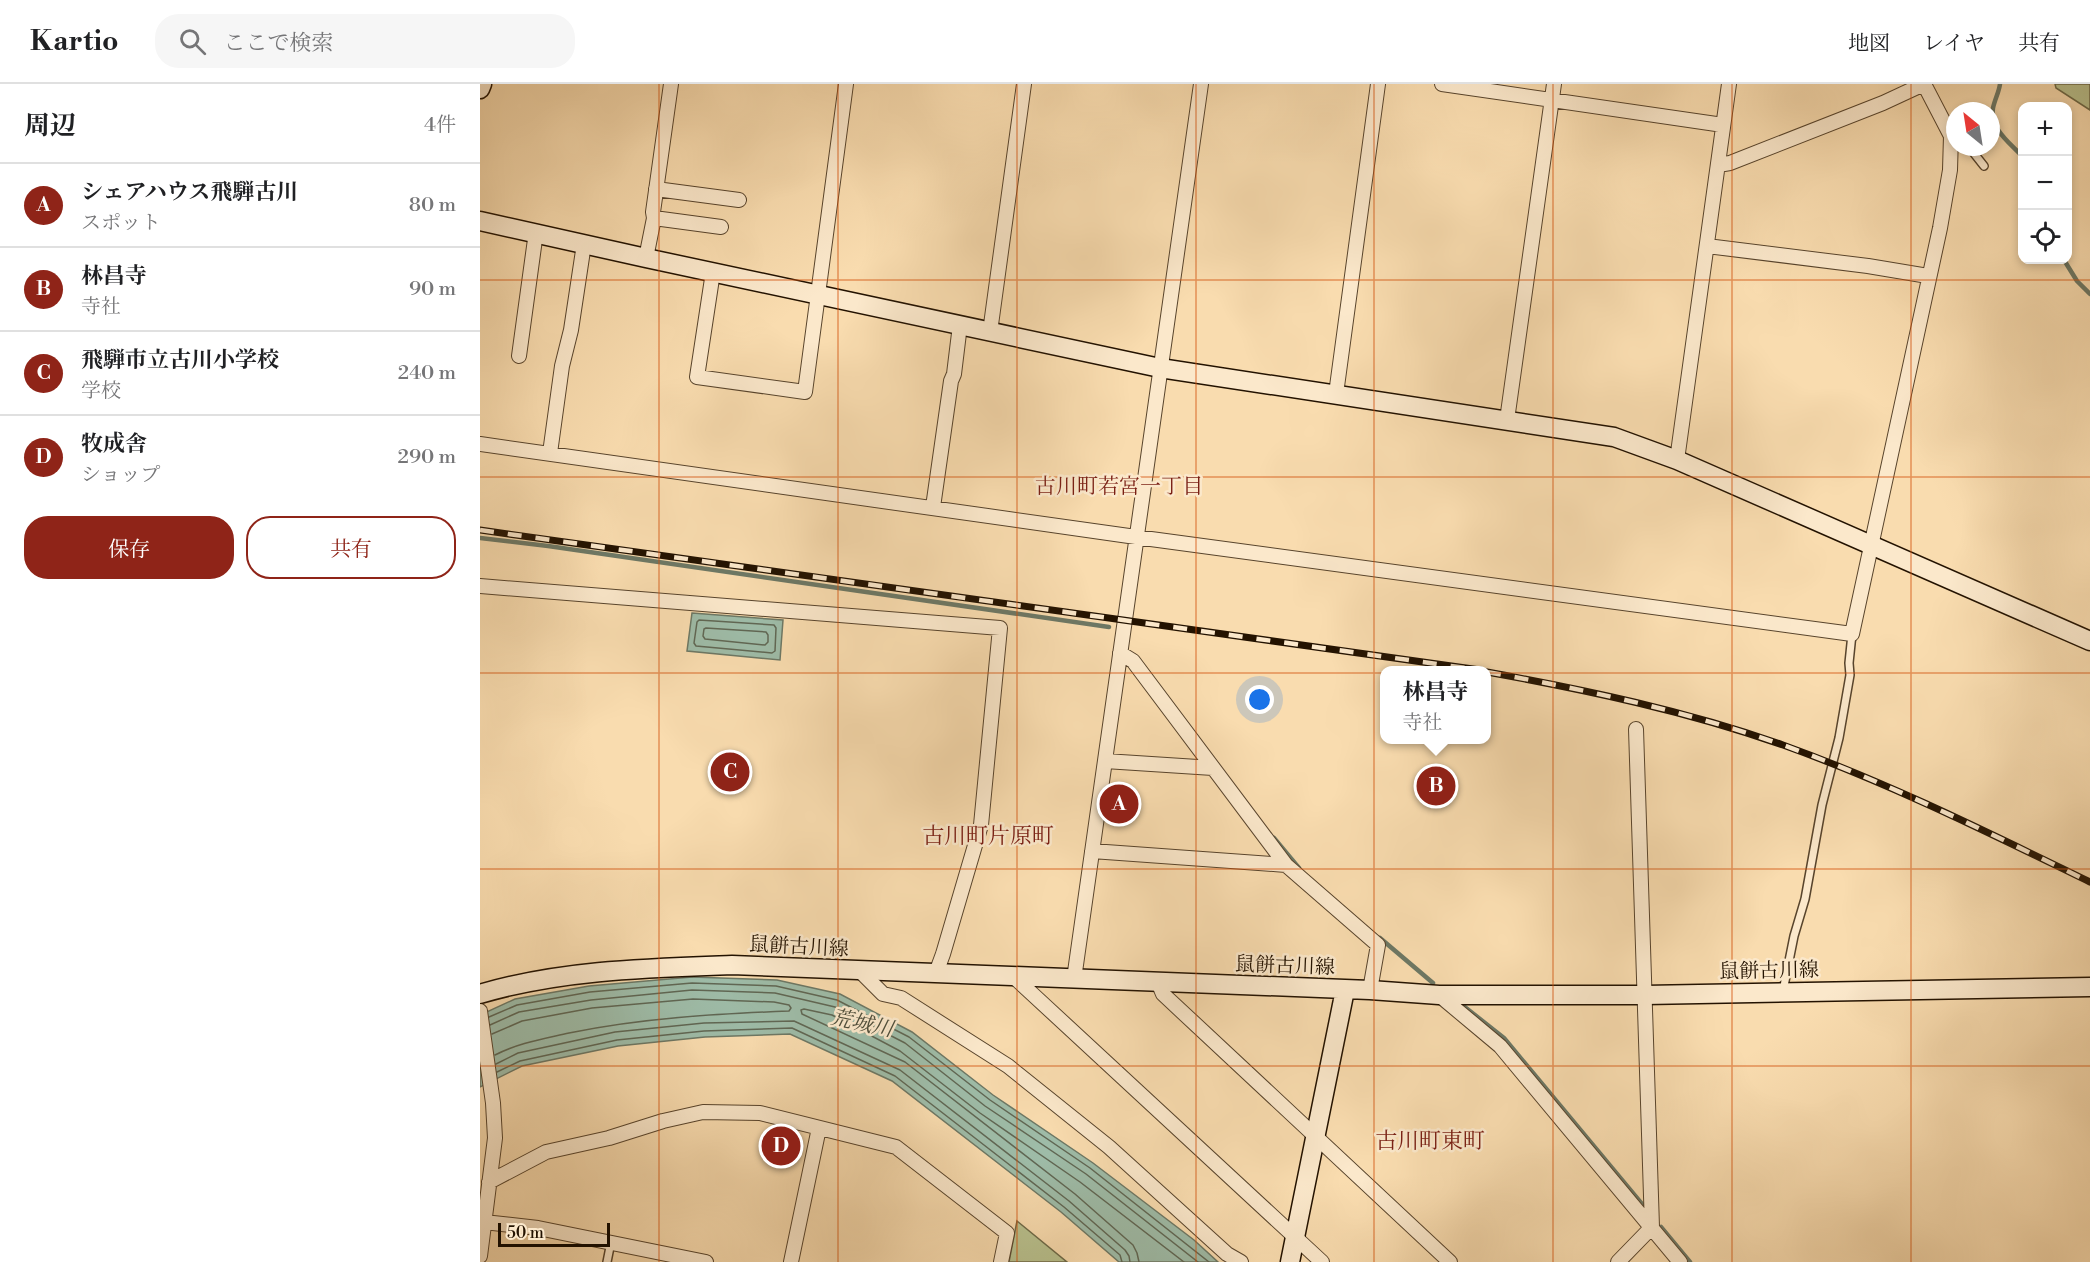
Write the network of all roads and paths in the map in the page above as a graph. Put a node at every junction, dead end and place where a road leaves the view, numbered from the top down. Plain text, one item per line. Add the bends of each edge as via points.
1 (482, 84) edge
2 (671, 84) edge
3 (846, 84) edge
4 (1023, 84) edge
5 (1201, 84) edge
6 (1378, 84) edge
7 (1442, 84) edge
8 (1554, 84) edge
9 (1729, 84) edge
10 (1924, 84) edge
11 (480, 89) edge
12 (1552, 100) junction
13 (1946, 124) edge
14 (1723, 125) junction
15 (1951, 156) edge
16 (1976, 156) edge
17 (1718, 165) junction
18 (1984, 166) dead end
19 (656, 189) junction
20 (739, 200) dead end
21 (654, 218) junction
22 (480, 221) edge
23 (721, 227) dead end
24 (536, 232) junction
25 (584, 244) junction
26 (1707, 246) junction
27 (646, 258) junction
28 (713, 272) junction
29 (1928, 276) junction
30 (818, 295) junction
31 (960, 325) junction
32 (990, 332) junction
33 (519, 356) dead end
34 (1160, 369) junction
35 (1336, 394) junction
36 (1507, 420) junction
37 (480, 444) edge
38 (550, 453) junction
39 (1677, 460) junction
40 (933, 507) junction
41 (1136, 537) junction
42 (1870, 545) junction
43 (480, 586) edge
44 (1852, 634) junction
45 (2090, 641) edge
46 (1120, 653) junction
47 (1636, 729) dead end
48 (1105, 761) junction
49 (1213, 768) junction
50 (1092, 850) junction
51 (1286, 865) junction
52 (860, 971) junction
53 (936, 973) junction
54 (1014, 977) junction
55 (1074, 979) junction
56 (1158, 982) junction
57 (2090, 987) edge
58 (1345, 990) junction
59 (1370, 990) junction
60 (1783, 992) junction
61 (480, 994) edge
62 (1439, 995) junction
63 (1645, 995) junction
64 (480, 1011) edge
65 (493, 1108) junction
66 (480, 1120) edge
67 (819, 1128) junction
68 (1316, 1137) junction
69 (489, 1182) junction
70 (484, 1222) junction
71 (1652, 1227) junction
72 (1294, 1237) junction
73 (611, 1242) junction
74 (480, 1256) edge
75 (607, 1262) edge
76 (706, 1262) edge
77 (791, 1262) edge
78 (1001, 1262) edge
79 (1241, 1262) edge
80 (1290, 1262) edge
81 (1322, 1262) edge
82 (1450, 1262) edge
83 (1618, 1262) edge
84 (1680, 1262) edge

1 - 11 street
2 - 19 street
3 - 30 street
4 - 32 street
5 - 34 street
6 - 35 street
7 - 12 street
8 - 12 street
9 - 14 street
10 - 13 street
10 - 17 street
12 - 14 street
12 - 36 street
14 - 17 street
15 - 29 street
16 - 18 lane
17 - 26 street
19 - 20 street
19 - 21 street
21 - 23 street
21 - 27 street
22 - 24 street
24 - 25 street
24 - 33 street
25 - 27 street
25 - 38 street
26 - 29 street
26 - 39 street
27 - 28 street
28 - 30 street
28 - 30 street via 697,377 805,392
29 - 42 street
30 - 31 street
31 - 32 street
31 - 40 street
32 - 34 street
34 - 35 street
34 - 41 street
35 - 36 street
36 - 39 street via 1614,437
37 - 38 street
38 - 40 street
39 - 42 street
40 - 41 street
41 - 44 street
41 - 46 street
42 - 44 street
42 - 45 street
43 - 53 street via 1000,628 981,825
44 - 60 lane via 1850,675 1839,738
46 - 48 street
46 - 49 street via 1133,661
47 - 63 street
48 - 49 street
48 - 50 street
49 - 51 street
50 - 51 street
50 - 55 street
51 - 59 street via 1377,945
52 - 53 street, 鼠餅古川線
52 - 61 street, 鼠餅古川線 via 732,965 644,968 508,985
52 - 79 street via 883,994 900,998 1008,1066 1109,1147 1227,1254
53 - 54 street, 鼠餅古川線
54 - 55 street, 鼠餅古川線
54 - 72 street
55 - 56 street, 鼠餅古川線
56 - 58 street, 鼠餅古川線
56 - 68 street via 1163,994
57 - 60 street, 鼠餅古川線
58 - 59 street, 鼠餅古川線
58 - 68 street
59 - 62 street, 鼠餅古川線
60 - 63 street, 鼠餅古川線
62 - 63 street, 鼠餅古川線
62 - 71 street via 1500,1046
63 - 71 street
64 - 65 street
65 - 66 street
65 - 69 street via 495,1138
67 - 69 street via 759,1113 703,1112 546,1152
67 - 77 street
67 - 78 street via 896,1147 1007,1233
68 - 72 street
68 - 82 street
69 - 70 street
70 - 73 street
70 - 74 street
71 - 83 street
71 - 84 street
72 - 80 street
72 - 81 street
73 - 75 lane
73 - 76 street

